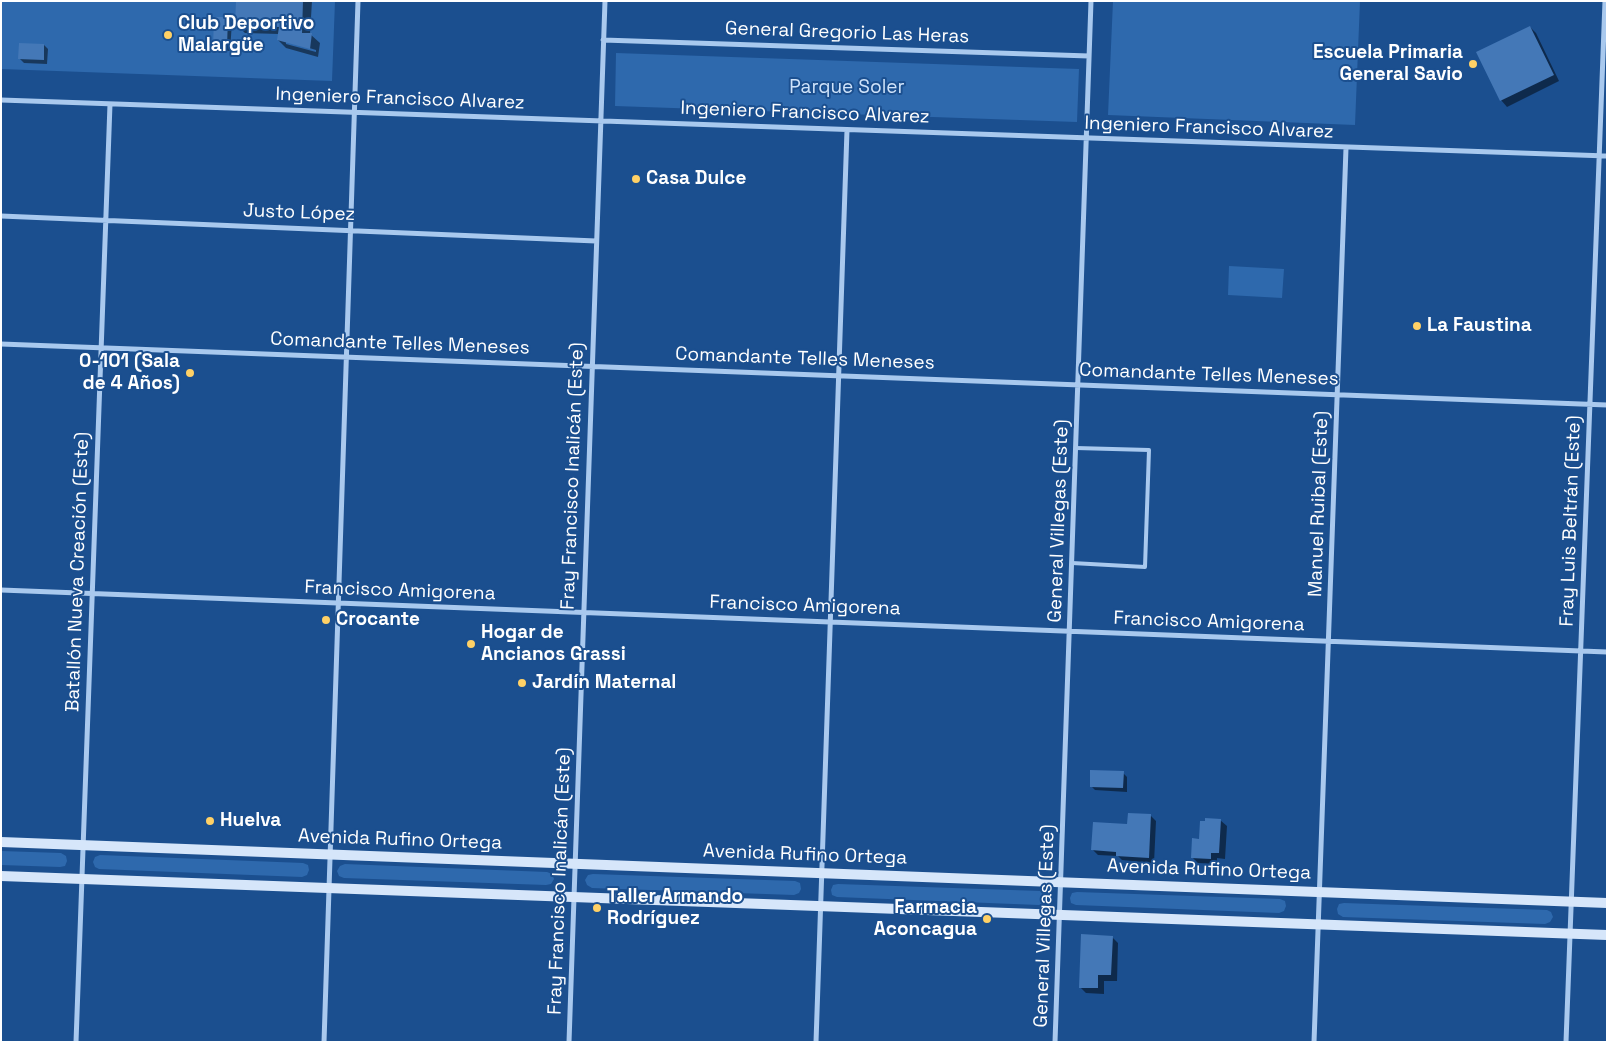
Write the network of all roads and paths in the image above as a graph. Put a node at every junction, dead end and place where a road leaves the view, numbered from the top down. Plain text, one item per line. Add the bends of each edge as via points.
1 (358, 1) edge
2 (605, 1) edge
3 (1091, 1) edge
4 (1605, 1) edge
5 (603, 40) junction
6 (1089, 56) junction
7 (1605, 70) edge
8 (1, 100) edge
9 (110, 104) junction
10 (355, 112) junction
11 (601, 121) junction
12 (847, 130) junction
13 (1086, 138) junction
14 (1346, 148) junction
15 (1599, 156) junction
16 (1607, 156) edge
17 (1, 216) edge
18 (106, 220) junction
19 (351, 230) junction
20 (596, 240) junction
21 (1, 344) edge
22 (101, 348) junction
23 (346, 357) junction
24 (592, 366) junction
25 (838, 376) junction
26 (1078, 385) junction
27 (1338, 395) junction
28 (1590, 405) junction
29 (1607, 405) edge
30 (1076, 448) junction
31 (1072, 563) junction
32 (1, 590) edge
33 (92, 594) junction
34 (338, 603) junction
35 (584, 613) junction
36 (830, 622) junction
37 (1070, 631) junction
38 (1329, 642) junction
39 (1581, 651) junction
40 (1607, 652) edge
41 (1, 842) edge
42 (83, 845) junction
43 (330, 854) junction
44 (575, 864) junction
45 (821, 873) junction
46 (1, 876) edge
47 (82, 878) junction
48 (1062, 882) junction
49 (329, 888) junction
50 (1319, 892) junction
51 (574, 897) junction
52 (1572, 902) junction
53 (1607, 903) edge
54 (820, 906) junction
55 (1061, 915) junction
56 (1318, 924) junction
57 (1570, 934) junction
58 (1607, 935) edge
59 (76, 1042) edge
60 (324, 1042) edge
61 (569, 1042) edge
62 (816, 1042) edge
63 (1055, 1042) edge
64 (1314, 1042) edge
65 (1566, 1042) edge

1 - 10 street
2 - 5 street, Fray Francisco Inalicán (Este)
3 - 6 street, General Villegas (Este)
4 - 7 street, Fray Luis Beltrán (Este)
5 - 6 street, General Gregorio Las Heras
5 - 11 street, Fray Francisco Inalicán (Este)
6 - 13 street, General Villegas (Este)
7 - 15 street, Fray Luis Beltrán (Este)
8 - 9 street, Ingeniero Francisco Alvarez
9 - 10 street, Ingeniero Francisco Alvarez
9 - 18 street, Batallón Nueva Creación (Este)
10 - 11 street, Ingeniero Francisco Alvarez
10 - 19 street
11 - 12 street, Ingeniero Francisco Alvarez
11 - 20 street, Fray Francisco Inalicán (Este)
12 - 13 street, Ingeniero Francisco Alvarez
12 - 25 street
13 - 14 street, Ingeniero Francisco Alvarez
13 - 26 street, General Villegas (Este)
14 - 15 street, Ingeniero Francisco Alvarez
14 - 27 street, Manuel Ruibal (Este)
15 - 16 street, Ingeniero Francisco Alvarez
15 - 28 street, Fray Luis Beltrán (Este)
17 - 18 street, Justo López
18 - 19 street, Justo López
18 - 22 street, Batallón Nueva Creación (Este)
19 - 20 street, Justo López
19 - 23 street
20 - 24 street, Fray Francisco Inalicán (Este)
21 - 22 street, Comandante Telles Meneses
22 - 23 street, Comandante Telles Meneses
22 - 33 street, Batallón Nueva Creación (Este)
23 - 24 street, Comandante Telles Meneses
23 - 34 street
24 - 25 street, Comandante Telles Meneses
24 - 35 street, Fray Francisco Inalicán (Este)
25 - 26 street, Comandante Telles Meneses
25 - 36 street
26 - 27 street, Comandante Telles Meneses
26 - 30 street, General Villegas (Este)
27 - 28 street, Comandante Telles Meneses
27 - 38 street, Manuel Ruibal (Este)
28 - 29 street, Comandante Telles Meneses
28 - 39 street, Fray Luis Beltrán (Este)
30 - 31 street, General Villegas (Este)
30 - 31 lane via 1149,450 1145,567
31 - 37 street, General Villegas (Este)
32 - 33 street, Francisco Amigorena
33 - 34 street, Francisco Amigorena
33 - 42 street, Batallón Nueva Creación (Este)
34 - 35 street, Francisco Amigorena
34 - 43 street
35 - 36 street, Francisco Amigorena
35 - 44 street, Fray Francisco Inalicán (Este)
36 - 37 street, Francisco Amigorena
36 - 45 street
37 - 38 street, Francisco Amigorena
37 - 48 street, General Villegas (Este)
38 - 39 street, Francisco Amigorena
38 - 50 street, Manuel Ruibal (Este)
39 - 40 street, Francisco Amigorena
39 - 52 street, Fray Luis Beltrán (Este)
41 - 42 main road, Avenida Rufino Ortega
42 - 43 main road, Avenida Rufino Ortega
42 - 47 street, Batallón Nueva Creación (Este)
43 - 44 main road, Avenida Rufino Ortega
43 - 49 street
44 - 45 main road, Avenida Rufino Ortega
44 - 51 street, Fray Francisco Inalicán (Este)
45 - 48 main road, Avenida Rufino Ortega
45 - 54 street
46 - 47 main road
47 - 49 main road
47 - 59 street, Batallón Nueva Creación (Este)
48 - 50 main road, Avenida Rufino Ortega
48 - 55 street, General Villegas (Este)
49 - 51 main road
49 - 60 street
50 - 52 main road, Avenida Rufino Ortega
50 - 56 street, Manuel Ruibal (Este)
51 - 54 main road
51 - 61 street, Fray Francisco Inalicán (Este)
52 - 53 main road, Avenida Rufino Ortega
52 - 57 street, Fray Luis Beltrán (Este)
54 - 55 main road
54 - 62 street
55 - 56 main road
55 - 63 street, General Villegas (Este)
56 - 57 main road
56 - 64 street, Manuel Ruibal (Este)
57 - 58 main road
57 - 65 street, Fray Luis Beltrán (Este)

